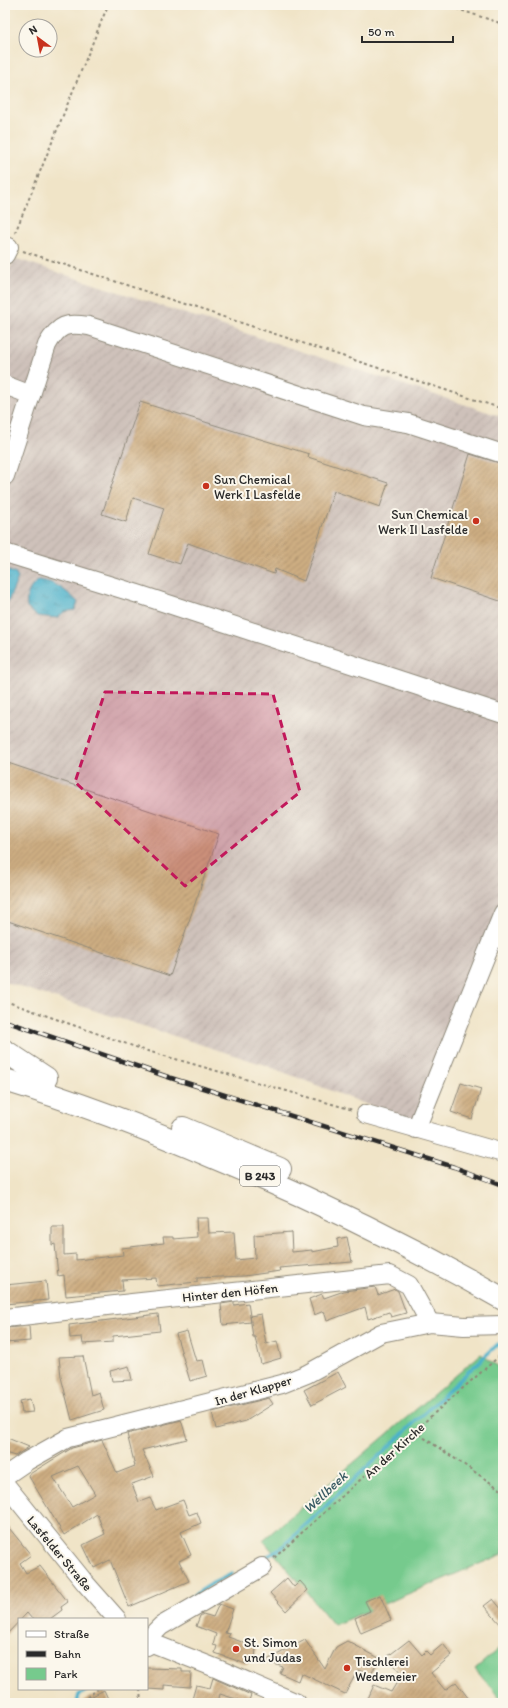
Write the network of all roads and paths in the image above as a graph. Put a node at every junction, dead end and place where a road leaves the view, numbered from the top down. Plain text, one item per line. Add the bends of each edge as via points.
1 (108, 5) edge
2 (445, 5) edge
3 (503, 24) edge
4 (7, 251) edge
5 (5, 385) edge
6 (31, 395) junction
7 (503, 408) edge
8 (503, 454) edge
9 (5, 476) edge
10 (5, 553) edge
11 (503, 714) edge
12 (503, 913) edge
13 (5, 1001) edge
14 (5, 1051) edge
15 (5, 1066) edge
16 (46, 1078) junction
17 (5, 1080) edge
18 (366, 1114) joint
19 (416, 1129) junction
20 (503, 1153) edge
21 (503, 1284) edge
22 (503, 1299) edge
23 (5, 1318) edge
24 (430, 1323) junction
25 (503, 1325) edge
26 (503, 1353) edge
27 (414, 1431) junction
28 (5, 1476) edge
29 (5, 1484) edge
30 (503, 1491) edge
31 (11, 1505) edge
32 (262, 1567) joint
33 (116, 1618) edge
34 (148, 1643) edge
35 (97, 1690) edge
36 (140, 1690) edge
37 (84, 1703) edge
38 (141, 1703) edge
39 (297, 1703) edge

1 - 4 path
2 - 3 path
4 - 7 path via 40,255
5 - 6 street
6 - 8 street via 47,345 56,332 70,324 89,326 364,416 408,423
6 - 9 street
10 - 11 street
12 - 19 street
13 - 18 path via 144,1050
14 - 16 highway
15 - 16 highway, B 243
16 - 21 highway, B 243 via 128,1106 303,1179 381,1216
17 - 22 highway, B 243 via 59,1096 130,1122 298,1192 388,1236
18 - 19 street
19 - 20 street
23 - 24 street, Hinter den Höfen via 390,1275 409,1285
24 - 25 street, In der Klapper via 464,1326
24 - 28 street, In der Klapper via 381,1334 307,1374 282,1384 68,1438
26 - 27 path, An der Kirche
27 - 30 path
27 - 32 path, An der Kirche via 285,1550
29 - 31 street, Lasfelder Straße
31 - 33 street, Lasfelder Straße
32 - 34 street via 161,1626
34 - 39 street via 218,1669
35 - 37 path via 86,1698
36 - 38 path

